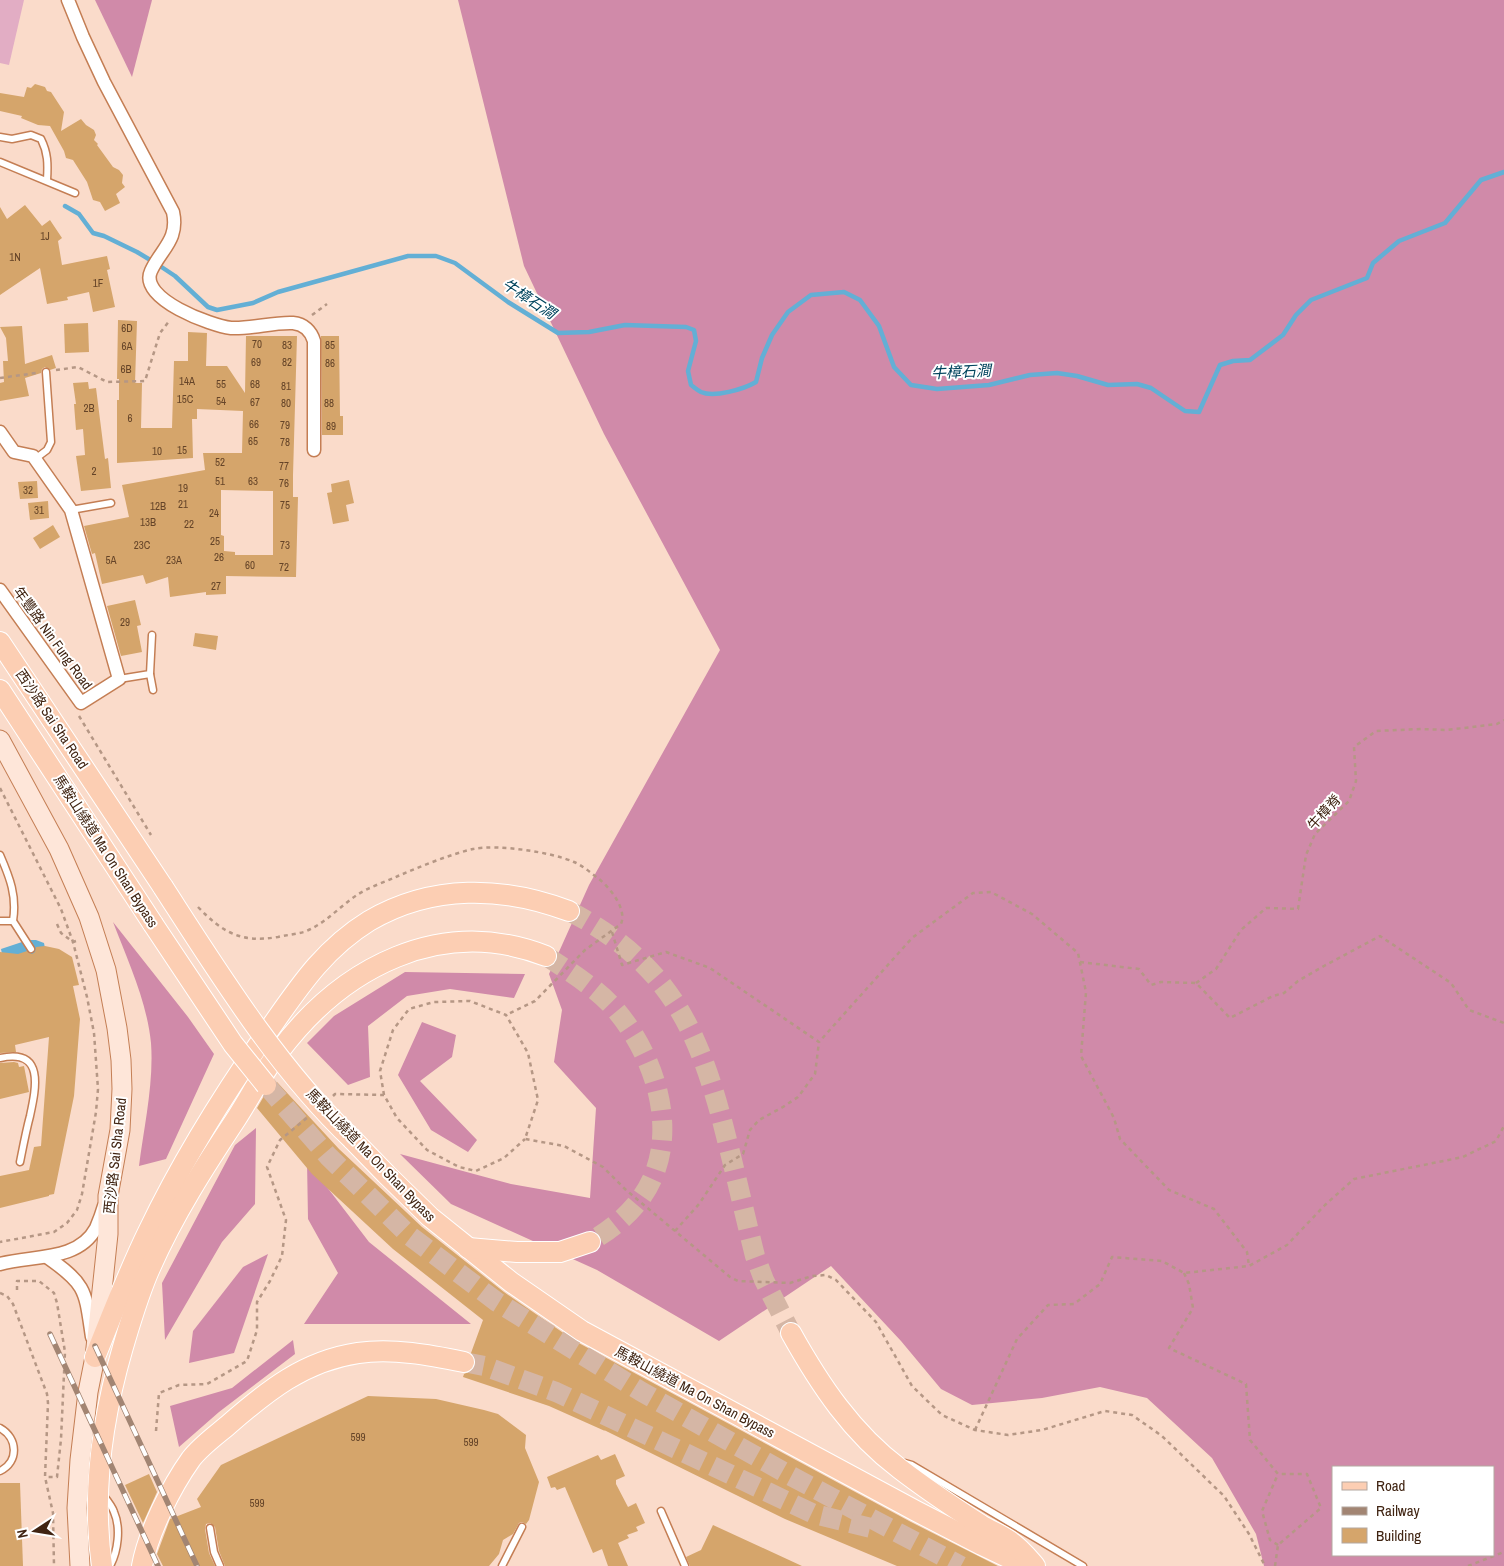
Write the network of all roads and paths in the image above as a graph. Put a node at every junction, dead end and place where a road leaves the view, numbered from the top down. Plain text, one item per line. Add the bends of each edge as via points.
1 (68, 0) edge
2 (0, 137) edge
3 (0, 162) edge
4 (47, 180) junction
5 (75, 193) dead end
6 (326, 304) dead end
7 (178, 309) junction
8 (301, 324) junction
9 (46, 372) junction
10 (0, 378) edge
11 (0, 432) edge
12 (314, 450) dead end
13 (35, 460) junction
14 (111, 503) dead end
15 (71, 510) junction
16 (0, 590) edge
17 (152, 635) dead end
18 (0, 642) edge
19 (150, 674) junction
20 (118, 679) junction
21 (0, 690) edge
22 (153, 690) dead end
23 (81, 719) dead end
24 (1504, 720) edge
25 (0, 740) edge
26 (0, 788) edge
27 (103, 796) joint
28 (152, 838) dead end
29 (0, 855) edge
30 (194, 903) dead end
31 (569, 911) tunnel mouth
32 (0, 921) edge
33 (13, 921) junction
34 (57, 924) dead end
35 (612, 932) junction
36 (80, 939) dead end
37 (73, 942) junction
38 (31, 949) dead end
39 (546, 956) tunnel mouth
40 (1080, 962) junction
41 (1196, 983) junction
42 (506, 1015) junction
43 (1504, 1023) edge
44 (819, 1042) junction
45 (0, 1058) edge
46 (266, 1085) tunnel mouth
47 (384, 1095) junction
48 (328, 1100) dead end
49 (314, 1111) dead end
50 (1504, 1126) edge
51 (525, 1139) junction
52 (20, 1162) dead end
53 (108, 1196) junction
54 (674, 1231) junction
55 (0, 1242) edge
56 (590, 1242) tunnel mouth
57 (468, 1248) junction
58 (46, 1257) junction
59 (0, 1264) edge
60 (1249, 1266) junction
61 (1184, 1273) junction
62 (17, 1290) dead end
63 (0, 1294) edge
64 (791, 1333) tunnel mouth
65 (95, 1357) junction
66 (464, 1362) tunnel mouth
67 (0, 1428) edge
68 (975, 1430) junction
69 (156, 1432) dead end
70 (885, 1457) junction
71 (0, 1471) edge
72 (1278, 1474) junction
73 (45, 1477) junction
74 (98, 1488) junction
75 (661, 1511) dead end
76 (522, 1527) dead end
77 (210, 1528) dead end
78 (991, 1540) junction
79 (1278, 1545) junction
80 (1494, 1556) edge
81 (54, 1566) edge
82 (80, 1566) edge
83 (102, 1566) edge
84 (110, 1566) edge
85 (142, 1566) edge
86 (220, 1566) edge
87 (502, 1566) edge
88 (685, 1566) edge
89 (1026, 1566) edge
90 (1035, 1566) edge
91 (1083, 1566) edge
92 (1265, 1566) edge
93 (1275, 1566) edge
94 (1468, 1566) edge

1 - 7 street via 104,82 173,212 174,231 170,242 149,277 156,294
2 - 4 lane via 12,139 31,135 41,139 46,150
3 - 4 lane
4 - 5 lane
6 - 8 path
7 - 8 street via 231,328 284,322
7 - 9 path via 160,332 144,381 107,382 78,367
8 - 12 street via 312,334 314,342
9 - 10 path
9 - 13 lane via 51,442
11 - 13 street via 14,452 33,456
13 - 15 street
14 - 15 lane
15 - 20 street
16 - 20 street, 年豐路 Nin Fung Road via 81,703
17 - 19 lane
18 - 27 main road, 西沙路 Sai Sha Road
19 - 20 lane
19 - 22 lane
21 - 46 main road, 馬鞍山繞道 Ma On Shan Bypass, bridge via 233,1044
23 - 28 path
24 - 41 path, 牛樟脊 via 1497,724 1447,730 1376,731 1354,747 1354,788 1349,801 1315,834 1306,855 1298,910 1266,908 1241,930 1216,969
25 - 53 main road, 西沙路 Sai Sha Road via 69,870 106,970 118,1028 122,1074 120,1130
26 - 37 path via 61,909
27 - 57 main road, 馬鞍山繞道 Ma On Shan Bypass, bridge via 222,978 288,1067 386,1174
29 - 33 lane via 13,888
30 - 35 path via 212,922 230,934 252,938 304,932 324,921 358,894 419,867 475,849 500,848 542,853 575,862 587,869 603,882 620,906 622,921
31 - 65 main road via 508,894 474,892 438,896 406,904 381,915 327,953 296,989 206,1124 148,1231
32 - 33 lane
33 - 38 lane
34 - 37 path via 61,934
35 - 42 path via 585,950 535,1002
35 - 44 path via 622,965 666,952 710,968
36 - 37 path
37 - 55 path via 88,997 98,1080 96,1112 80,1202 73,1217 54,1232
39 - 74 main road via 486,942 450,943 406,952 383,962 349,984 316,1011 287,1042 196,1180 151,1266 130,1321 109,1398 100,1448
40 - 41 path via 1139,969 1151,985 1161,982
40 - 44 path via 1078,953 1032,914 991,892 973,893 912,938
40 - 60 path via 1086,992 1081,1056 1114,1118 1120,1139 1169,1190 1214,1209 1247,1252
41 - 43 path via 1230,1018 1284,993 1298,981 1380,936 1451,983 1469,1010
42 - 47 path via 470,1001 434,1002 409,1009 393,1030 380,1071
42 - 51 path via 528,1053 538,1100
44 - 54 path via 815,1074 798,1097 759,1120 750,1130 743,1154 725,1165 699,1204
45 - 52 lane via 14,1056 26,1060 36,1077
47 - 48 path via 335,1094
47 - 51 path via 397,1118 427,1150 459,1167 476,1171 504,1158
49 - 69 path via 280,1140 267,1167 286,1220 282,1256 257,1302 258,1330 247,1361 207,1384 179,1385 159,1393
50 - 60 path via 1496,1141 1463,1157 1354,1179 1287,1245
51 - 54 path via 564,1146 602,1167
53 - 58 street via 96,1228 88,1239 74,1248
53 - 65 main road, 西沙路 Sai Sha Road via 108,1234
54 - 68 path via 738,1281 790,1284 826,1275 836,1280 876,1322 912,1386 942,1415
56 - 57 main road via 560,1252
57 - 78 main road, 馬鞍山繞道 Ma On Shan Bypass via 582,1331 826,1463
58 - 59 street
58 - 65 street via 70,1274 84,1293
60 - 61 path
61 - 68 path via 1162,1261 1112,1257 1100,1284 1074,1304 1048,1305 1018,1339
61 - 72 path via 1193,1308 1169,1348 1246,1384 1250,1440
62 - 73 path via 17,1281 39,1281 54,1293 65,1352 56,1477
63 - 73 path via 7,1296 13,1304 47,1394
64 - 70 main road via 820,1383 846,1418
65 - 82 main road, 西沙路 Sai Sha Road via 78,1484
66 - 85 main road via 427,1354 359,1353 334,1358 292,1375 253,1403 192,1458 157,1521 144,1552
67 - 71 lane via 10,1436 14,1451 9,1465
68 - 92 path via 1008,1435 1042,1430 1105,1411 1132,1414 1162,1436 1224,1496
70 - 78 main road
70 - 91 lane via 912,1465
72 - 79 path via 1262,1511 1270,1540
72 - 79 path via 1307,1474 1321,1508
73 - 81 path via 52,1513
74 - 83 main road
74 - 84 lane via 116,1518 118,1542
75 - 88 lane
76 - 87 lane
77 - 86 lane
78 - 89 main road, 馬鞍山繞道 Ma On Shan Bypass
78 - 90 main road via 1012,1542
79 - 93 path
80 - 94 path

